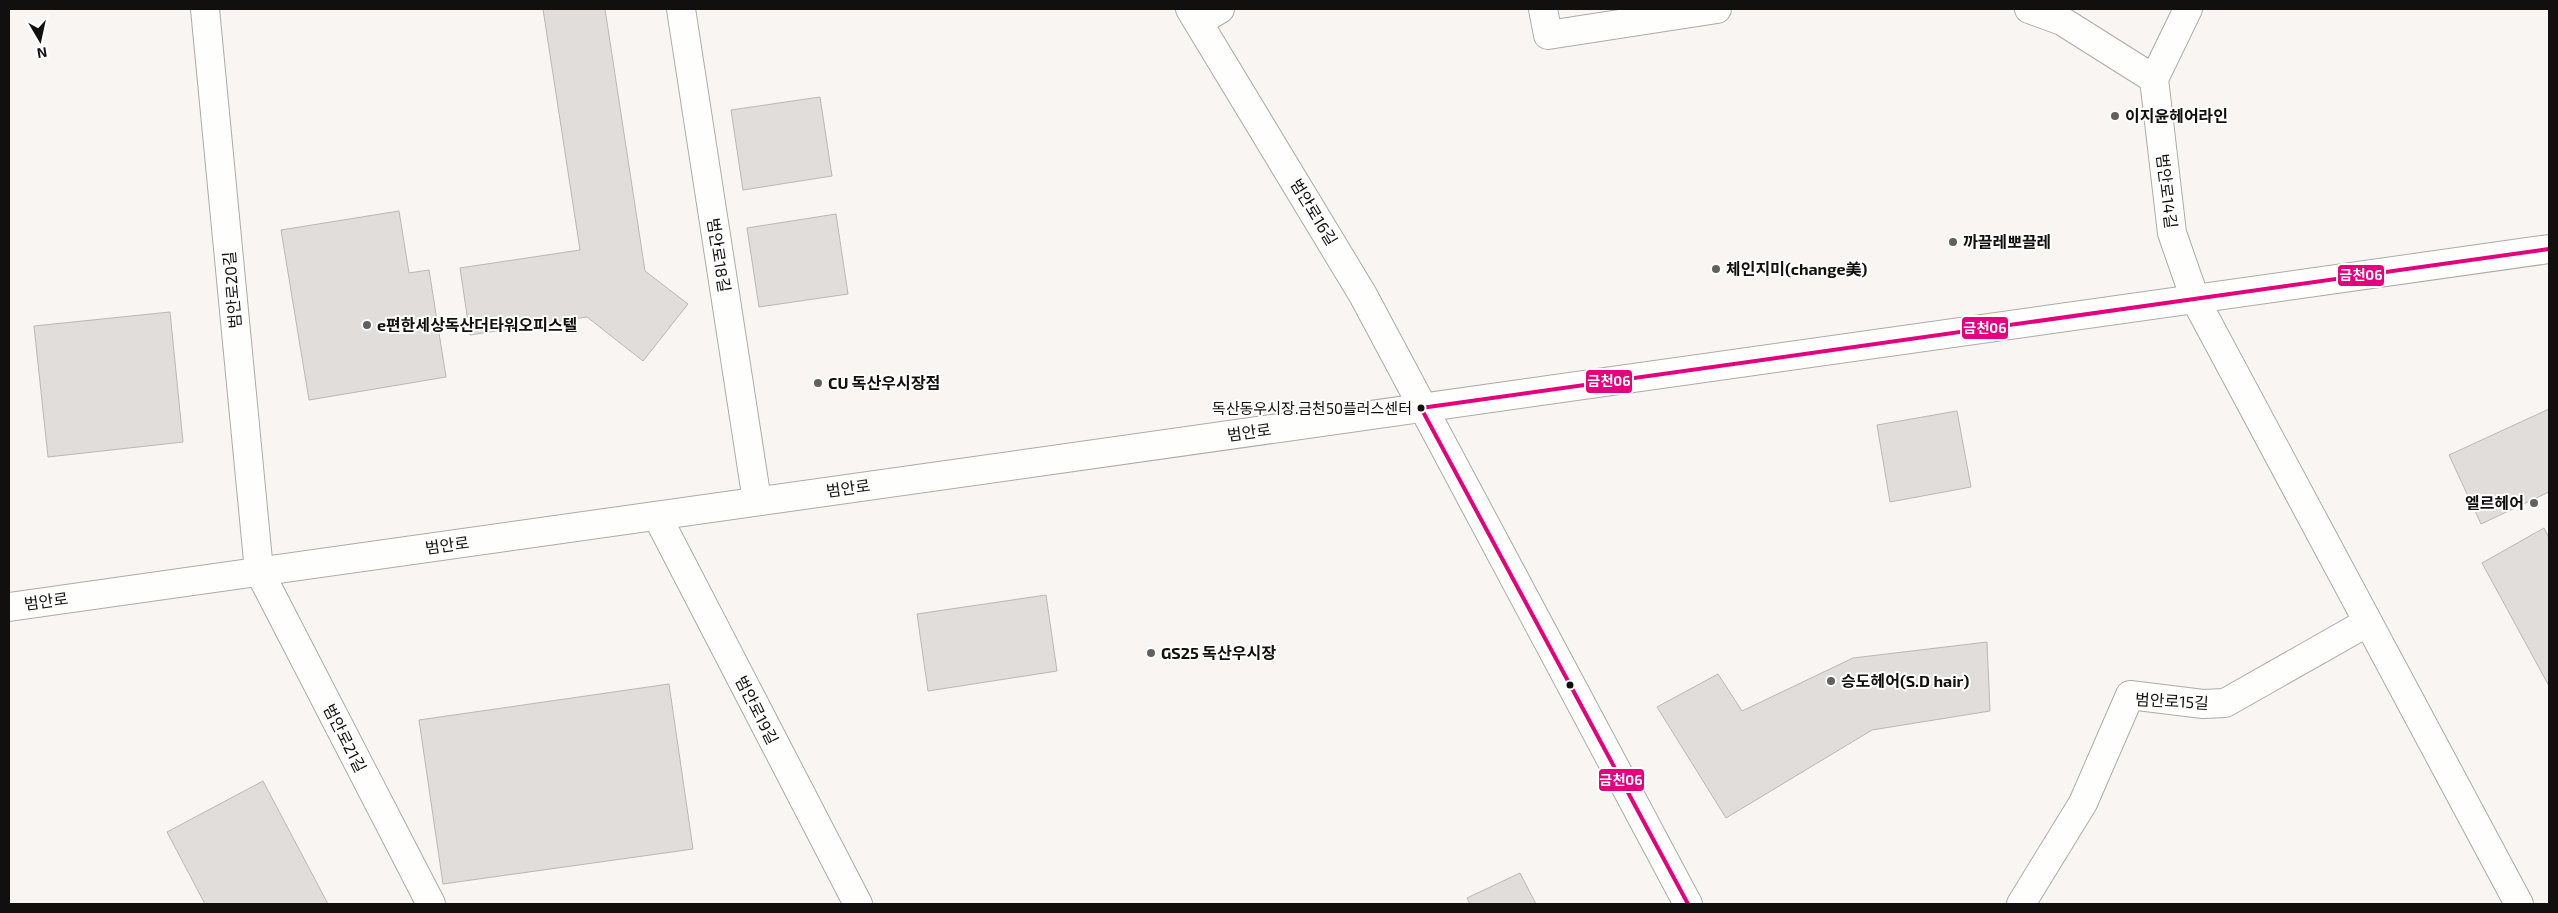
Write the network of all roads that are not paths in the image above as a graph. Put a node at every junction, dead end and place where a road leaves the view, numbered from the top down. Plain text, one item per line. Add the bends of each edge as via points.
1 (205, 9) edge
2 (681, 9) edge
3 (1543, 9) edge
4 (1717, 9) edge
5 (2029, 9) edge
6 (2188, 9) edge
7 (1203, 13) edge
8 (2154, 79) junction
9 (2549, 249) edge
10 (2195, 299) junction
11 (1421, 408) junction
12 (757, 501) junction
13 (657, 516) junction
14 (259, 572) junction
15 (9, 607) edge
16 (2368, 622) junction
17 (431, 904) edge
18 (858, 904) edge
19 (1688, 904) edge
20 (2021, 904) edge
21 (2519, 904) edge

1 - 14 street, 범안로20길
2 - 12 street, 범안로18길
3 - 4 street via 1548,35
5 - 8 street via 2062,21
6 - 8 street
7 - 11 street, 범안로16길 via 1363,295
8 - 10 street, 범안로14길 via 2172,233
9 - 10 street, 범안로
10 - 11 street, 범안로
10 - 16 street
11 - 12 street, 범안로
11 - 19 street, 범안로16길
12 - 13 street, 범안로
13 - 14 street, 범안로
13 - 18 street, 범안로19길
14 - 15 street, 범안로
14 - 17 street, 범안로21길
16 - 20 street, 범안로15길 via 2225,703 2203,704 2130,695 2083,803
16 - 21 street

